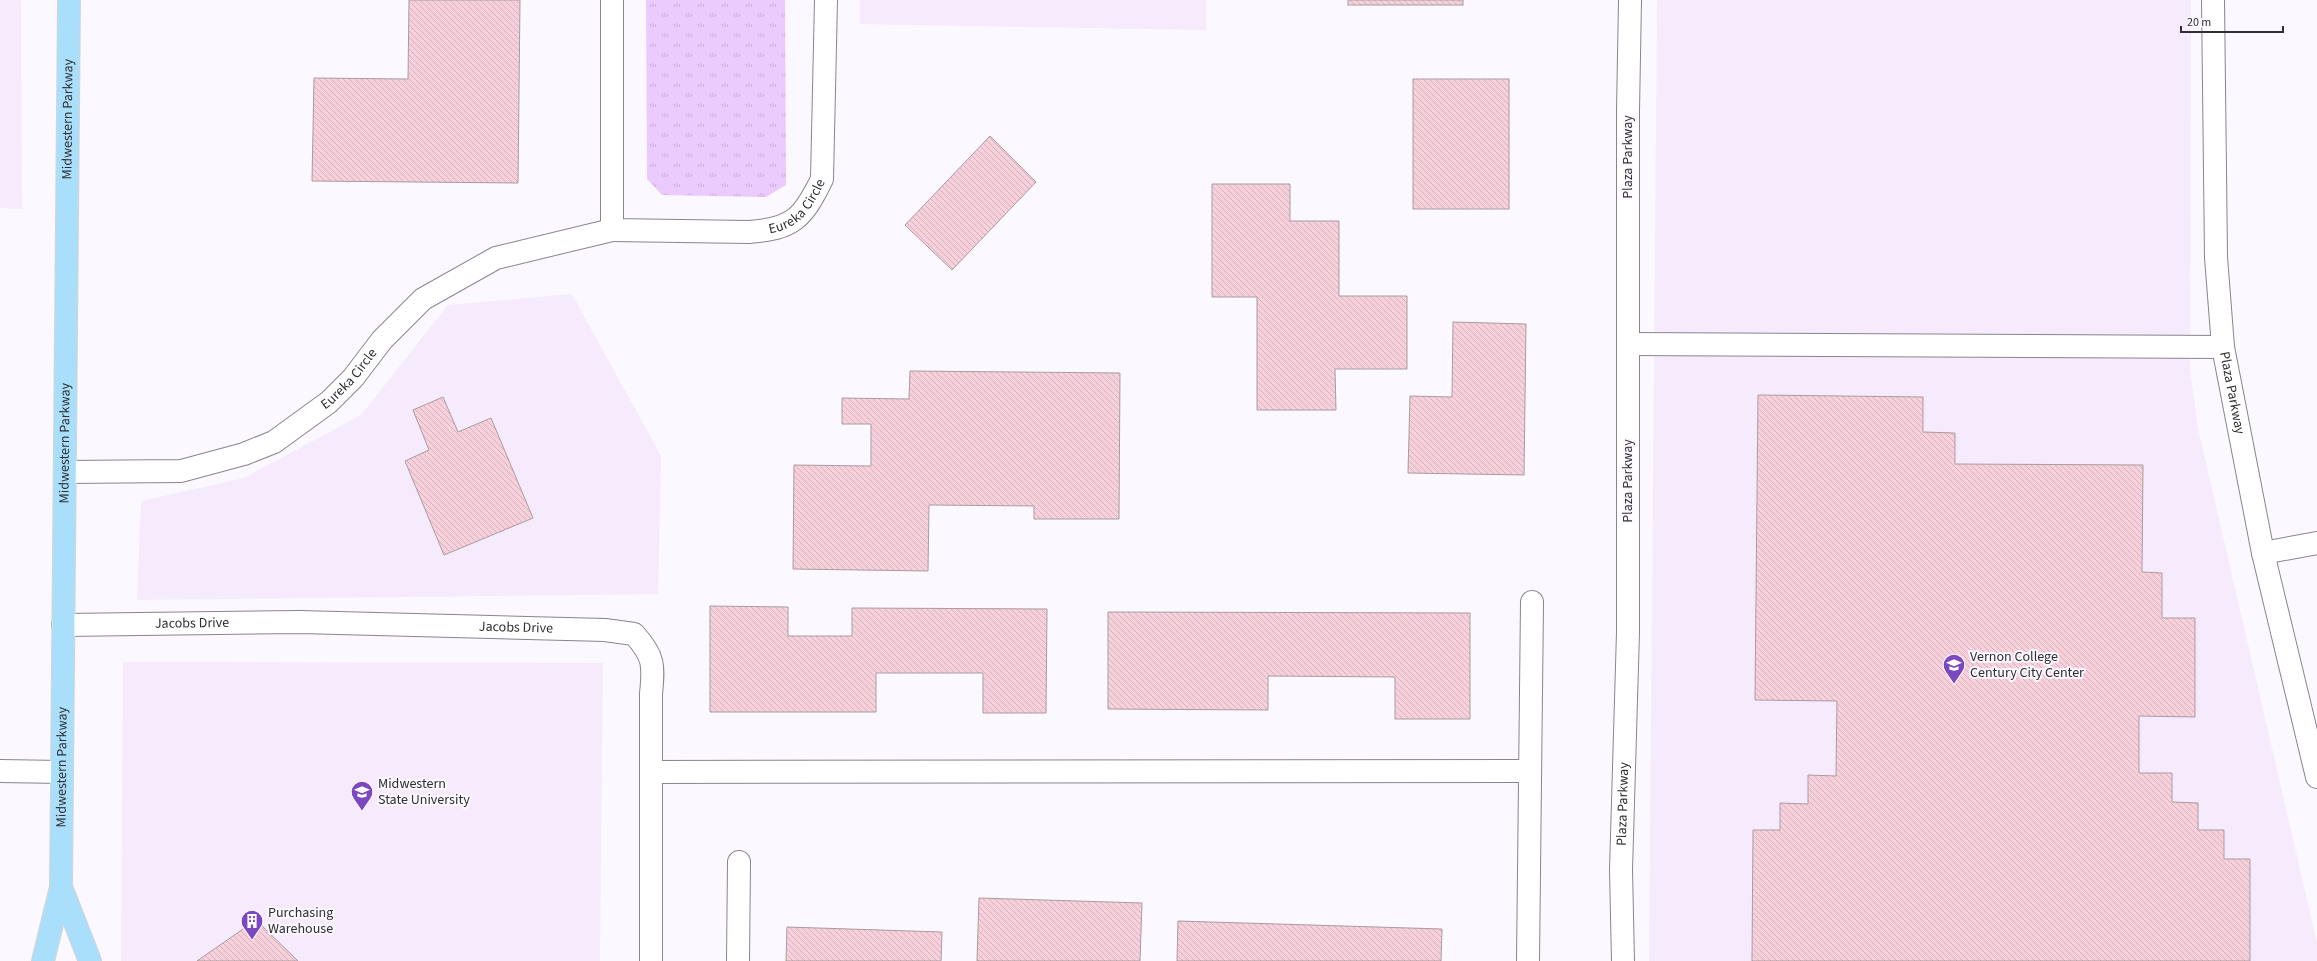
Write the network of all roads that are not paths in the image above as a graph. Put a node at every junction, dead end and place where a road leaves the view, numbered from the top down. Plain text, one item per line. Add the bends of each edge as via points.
1 (69, 0) edge
2 (612, 0) edge
3 (826, 0) edge
4 (1630, 0) edge
5 (2213, 0) edge
6 (612, 230) junction
7 (1628, 344) junction
8 (2223, 347) junction
9 (65, 472) junction
10 (2317, 543) edge
11 (2263, 553) junction
12 (1532, 602) dead end
13 (63, 625) junction
14 (0, 771) edge
15 (62, 772) junction
16 (652, 772) junction
17 (1530, 772) junction
18 (2317, 777) edge
19 (740, 862) dead end
20 (61, 887) junction
21 (43, 961) edge
22 (90, 961) edge
23 (650, 961) edge
24 (738, 961) edge
25 (1528, 961) edge
26 (1623, 961) edge

1 - 9 main road, Midwestern Parkway
2 - 6 street
3 - 6 street, Eureka Circle via 822,179 801,215 771,230 749,232
4 - 7 street, Plaza Parkway
5 - 8 street, Plaza Parkway via 2216,257
6 - 9 street, Eureka Circle via 496,258 423,299 382,340 353,378 329,402 274,442 244,454 181,471
7 - 8 street
7 - 26 street, Plaza Parkway via 1628,632 1621,870
8 - 11 street, Plaza Parkway
9 - 13 main road, Midwestern Parkway
10 - 11 street
11 - 18 street, Plaza Parkway
12 - 17 street
13 - 15 main road, Midwestern Parkway
13 - 16 street, Jacobs Drive via 300,622 606,630 634,634 648,649 654,667
14 - 15 street
15 - 20 main road, Midwestern Parkway
16 - 17 street
16 - 23 street, Jacobs Drive
17 - 25 street
19 - 24 street
20 - 21 main road, Midwestern Parkway
20 - 22 main road, Midwestern Parkway

